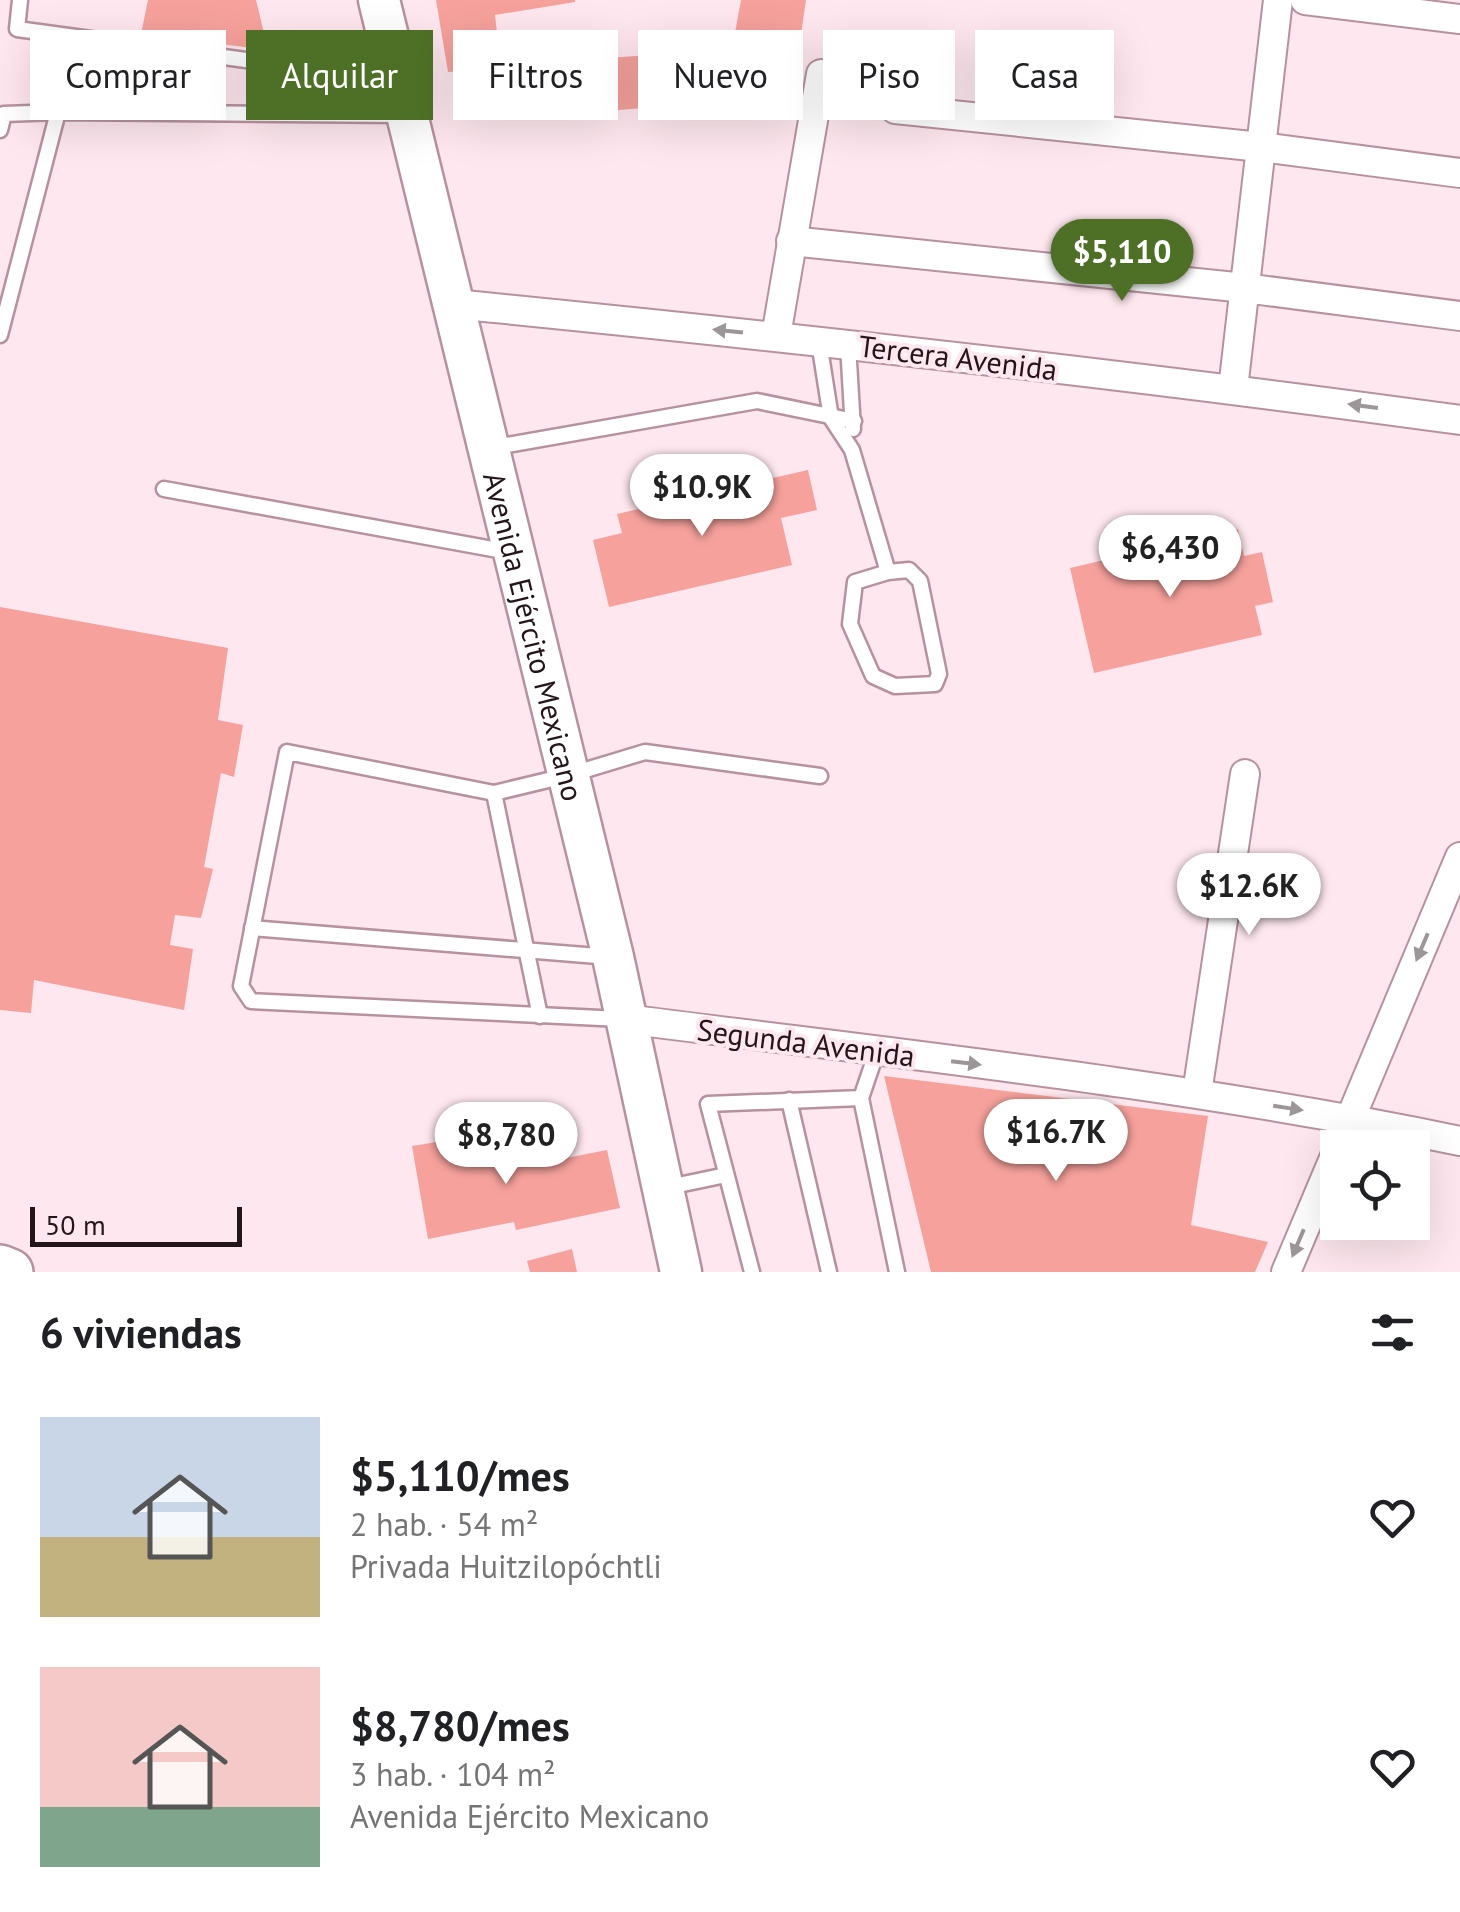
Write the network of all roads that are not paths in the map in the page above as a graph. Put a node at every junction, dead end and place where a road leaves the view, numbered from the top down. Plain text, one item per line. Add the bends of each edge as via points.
1 (20, 0) edge
2 (380, 0) edge
3 (1278, 0) edge
4 (1305, 0) edge
5 (1460, 19) edge
6 (387, 30) edge
7 (246, 70) edge
8 (821, 74) dead end
9 (30, 113) edge
10 (955, 115) edge
11 (56, 120) edge
12 (408, 120) edge
13 (0, 130) edge
14 (1261, 147) junction
15 (1460, 174) edge
16 (791, 241) junction
17 (1245, 288) junction
18 (454, 304) junction
19 (1460, 316) edge
20 (0, 335) edge
21 (776, 336) junction
22 (833, 343) junction
23 (1233, 389) junction
24 (831, 418) junction
25 (1460, 420) edge
26 (854, 421) junction
27 (489, 448) junction
28 (852, 450) junction
29 (164, 489) dead end
30 (515, 554) junction
31 (888, 572) junction
32 (1245, 774) dead end
33 (569, 775) junction
34 (820, 776) dead end
35 (494, 793) junction
36 (1460, 857) edge
37 (252, 928) junction
38 (528, 952) junction
39 (613, 957) junction
40 (540, 1016) junction
41 (626, 1019) junction
42 (877, 1051) junction
43 (1196, 1092) junction
44 (861, 1098) junction
45 (789, 1100) junction
46 (1350, 1118) junction
47 (1345, 1130) edge
48 (1460, 1141) edge
49 (726, 1175) junction
50 (663, 1188) junction
51 (1320, 1191) edge
52 (0, 1268) edge
53 (10, 1272) edge
54 (681, 1272) edge
55 (752, 1272) edge
56 (829, 1272) edge
57 (897, 1272) edge
58 (1286, 1272) edge

1 - 7 lane via 16,30
2 - 6 main road, Avenida Ejército Mexicano
3 - 14 street
4 - 5 street
8 - 16 street
9 - 13 lane via 4,114
10 - 14 street
11 - 20 lane
12 - 18 main road, Avenida Ejército Mexicano
14 - 15 street
14 - 17 street
16 - 17 street
16 - 21 street
17 - 19 street
17 - 23 street
21 -> 18 street, Tercera Avenida
18 - 27 main road, Avenida Ejército Mexicano
21 - 22 street, Tercera Avenida
22 - 23 street, Tercera Avenida
22 - 24 lane
22 - 26 lane
25 -> 23 street, Tercera Avenida
24 - 26 lane
24 - 27 lane via 756,401
24 - 28 lane
26 - 28 lane
27 - 30 main road, Avenida Ejército Mexicano
28 - 31 lane
29 - 30 lane
30 - 33 main road, Avenida Ejército Mexicano
31 - 31 lane via 854,582 850,624 873,676 895,686 935,684 939,674 920,581 909,570
32 - 43 street
33 - 34 lane via 644,752
33 - 35 lane
33 - 39 main road, Avenida Ejército Mexicano
35 - 37 lane via 287,752
35 - 38 lane
36 -> 46 street
37 - 38 lane
37 - 40 lane via 241,986 251,1001
38 - 39 lane
38 - 40 lane
39 - 41 main road, Avenida Ejército Mexicano
40 - 41 lane
41 - 42 street, Segunda Avenida
41 - 50 main road, Avenida Ejército Mexicano
42 -> 43 street, Segunda Avenida
42 - 44 lane
43 -> 46 street, Segunda Avenida
44 - 45 lane
44 - 57 lane
45 - 49 lane via 708,1104
45 - 56 lane
46 - 47 street
46 - 48 street, Segunda Avenida
49 - 50 lane
49 - 55 lane
50 - 54 main road, Avenida Ejército Mexicano
51 -> 58 street
52 - 53 main road

